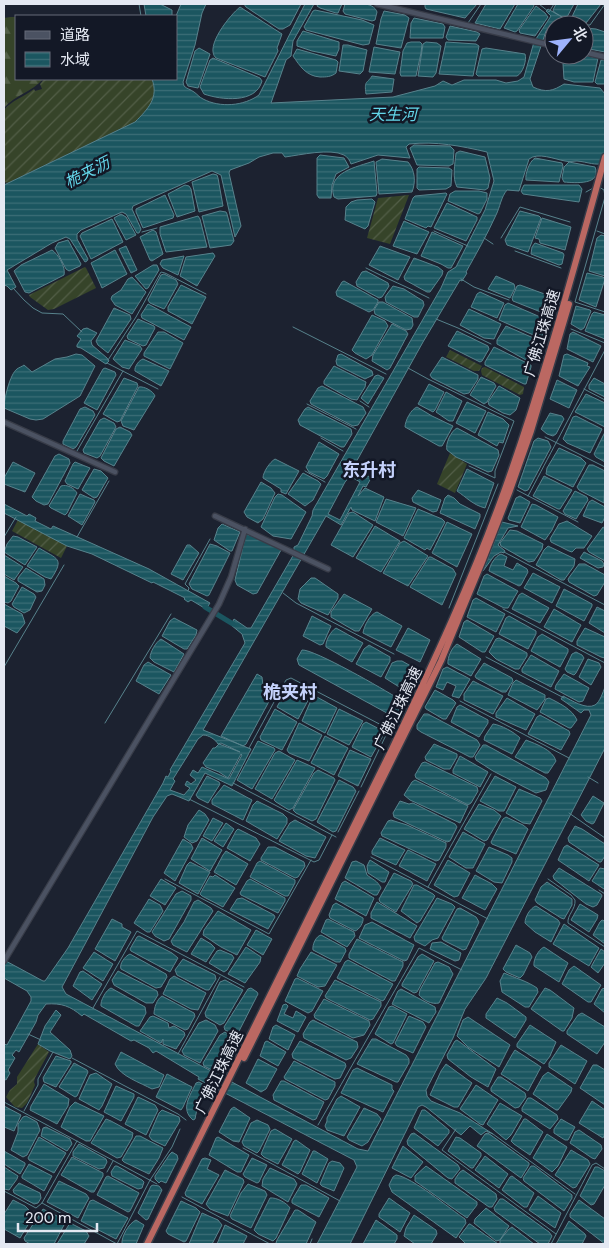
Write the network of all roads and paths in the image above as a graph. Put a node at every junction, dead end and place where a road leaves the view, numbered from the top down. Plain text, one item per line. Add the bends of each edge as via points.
1 (377, 4) edge
2 (544, 44) edge
3 (605, 157) edge
4 (605, 173) edge
5 (597, 196) junction
6 (4, 422) edge
7 (115, 472) dead end
8 (215, 516) dead end
9 (245, 529) junction
10 (328, 569) dead end
11 (4, 959) edge
12 (220, 1102) junction
13 (147, 1244) edge
14 (152, 1244) edge

1 - 2 street
3 - 5 highway, 广佛江珠高速
4 - 5 highway, 广佛江珠高速
5 - 12 highway, 广佛江珠高速 via 533,422 509,493 441,661
6 - 7 street
8 - 9 street
9 - 10 street
9 - 11 street via 231,577 213,615
12 - 13 highway, 广佛江珠高速
12 - 14 highway, 广佛江珠高速

